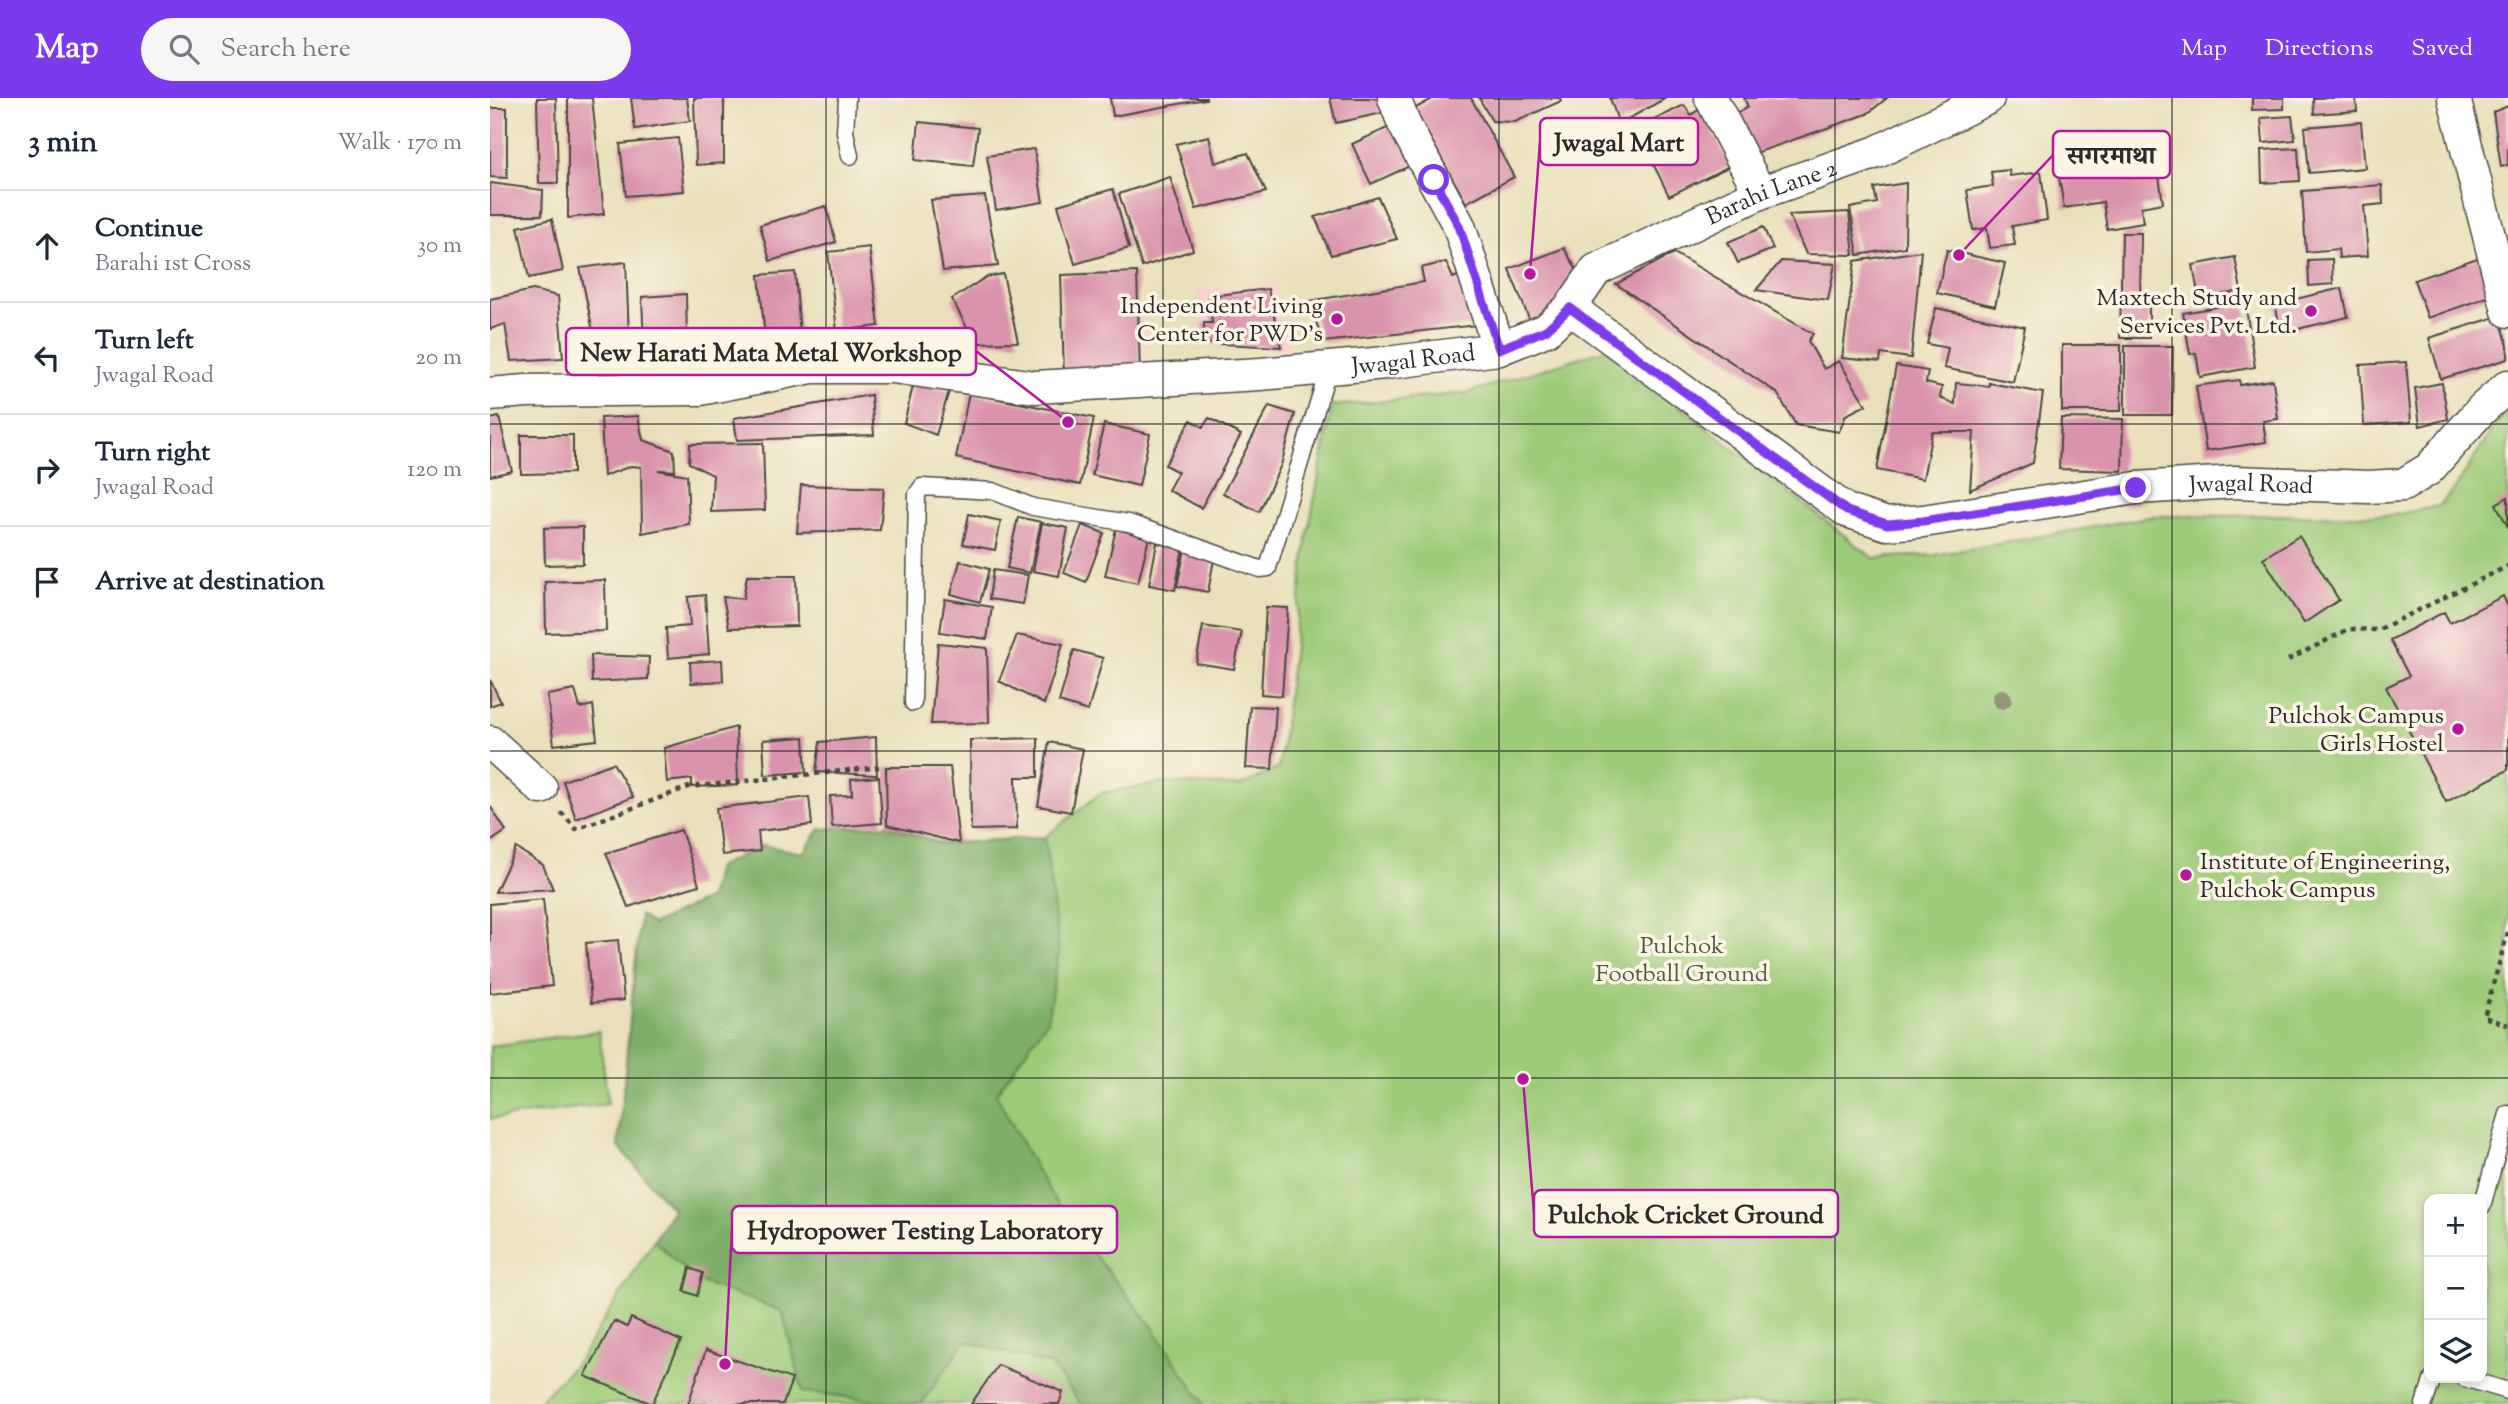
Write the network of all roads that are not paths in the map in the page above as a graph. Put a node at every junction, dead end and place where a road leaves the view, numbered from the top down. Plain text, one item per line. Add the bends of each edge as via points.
1 (847, 98) edge
2 (1394, 98) edge
3 (1711, 98) edge
4 (1988, 98) edge
5 (2454, 98) edge
6 (850, 156) dead end
7 (1760, 193) junction
8 (1570, 308) junction
9 (2508, 311) edge
10 (1499, 349) junction
11 (1329, 367) junction
12 (2508, 386) edge
13 (490, 394) edge
14 (913, 703) dead end
15 (490, 742) edge
16 (541, 788) road end
17 (2508, 1114) edge
18 (2485, 1194) edge
19 (2431, 1383) edge
20 (2481, 1383) edge
21 (2508, 1391) edge
22 (2424, 1404) edge

1 - 6 lane via 845,132
2 - 10 street via 1459,226
3 - 7 street
4 - 7 street, Barahi Lane 2 via 1877,152
5 - 9 street
7 - 8 street, Barahi Lane 2 via 1597,270
8 - 10 street, Jwagal Road via 1546,330
8 - 12 street, Jwagal Road via 1847,511 1887,524 2136,488 2235,482 2403,485 2429,469
10 - 11 street, Jwagal Road
11 - 13 street, Jwagal Road via 1035,387 892,367 812,367 700,390
11 - 14 lane via 1268,568 1129,523 1033,507 993,491 922,487 917,494
15 - 16 street
17 - 18 lane
19 - 22 lane
20 - 21 lane

